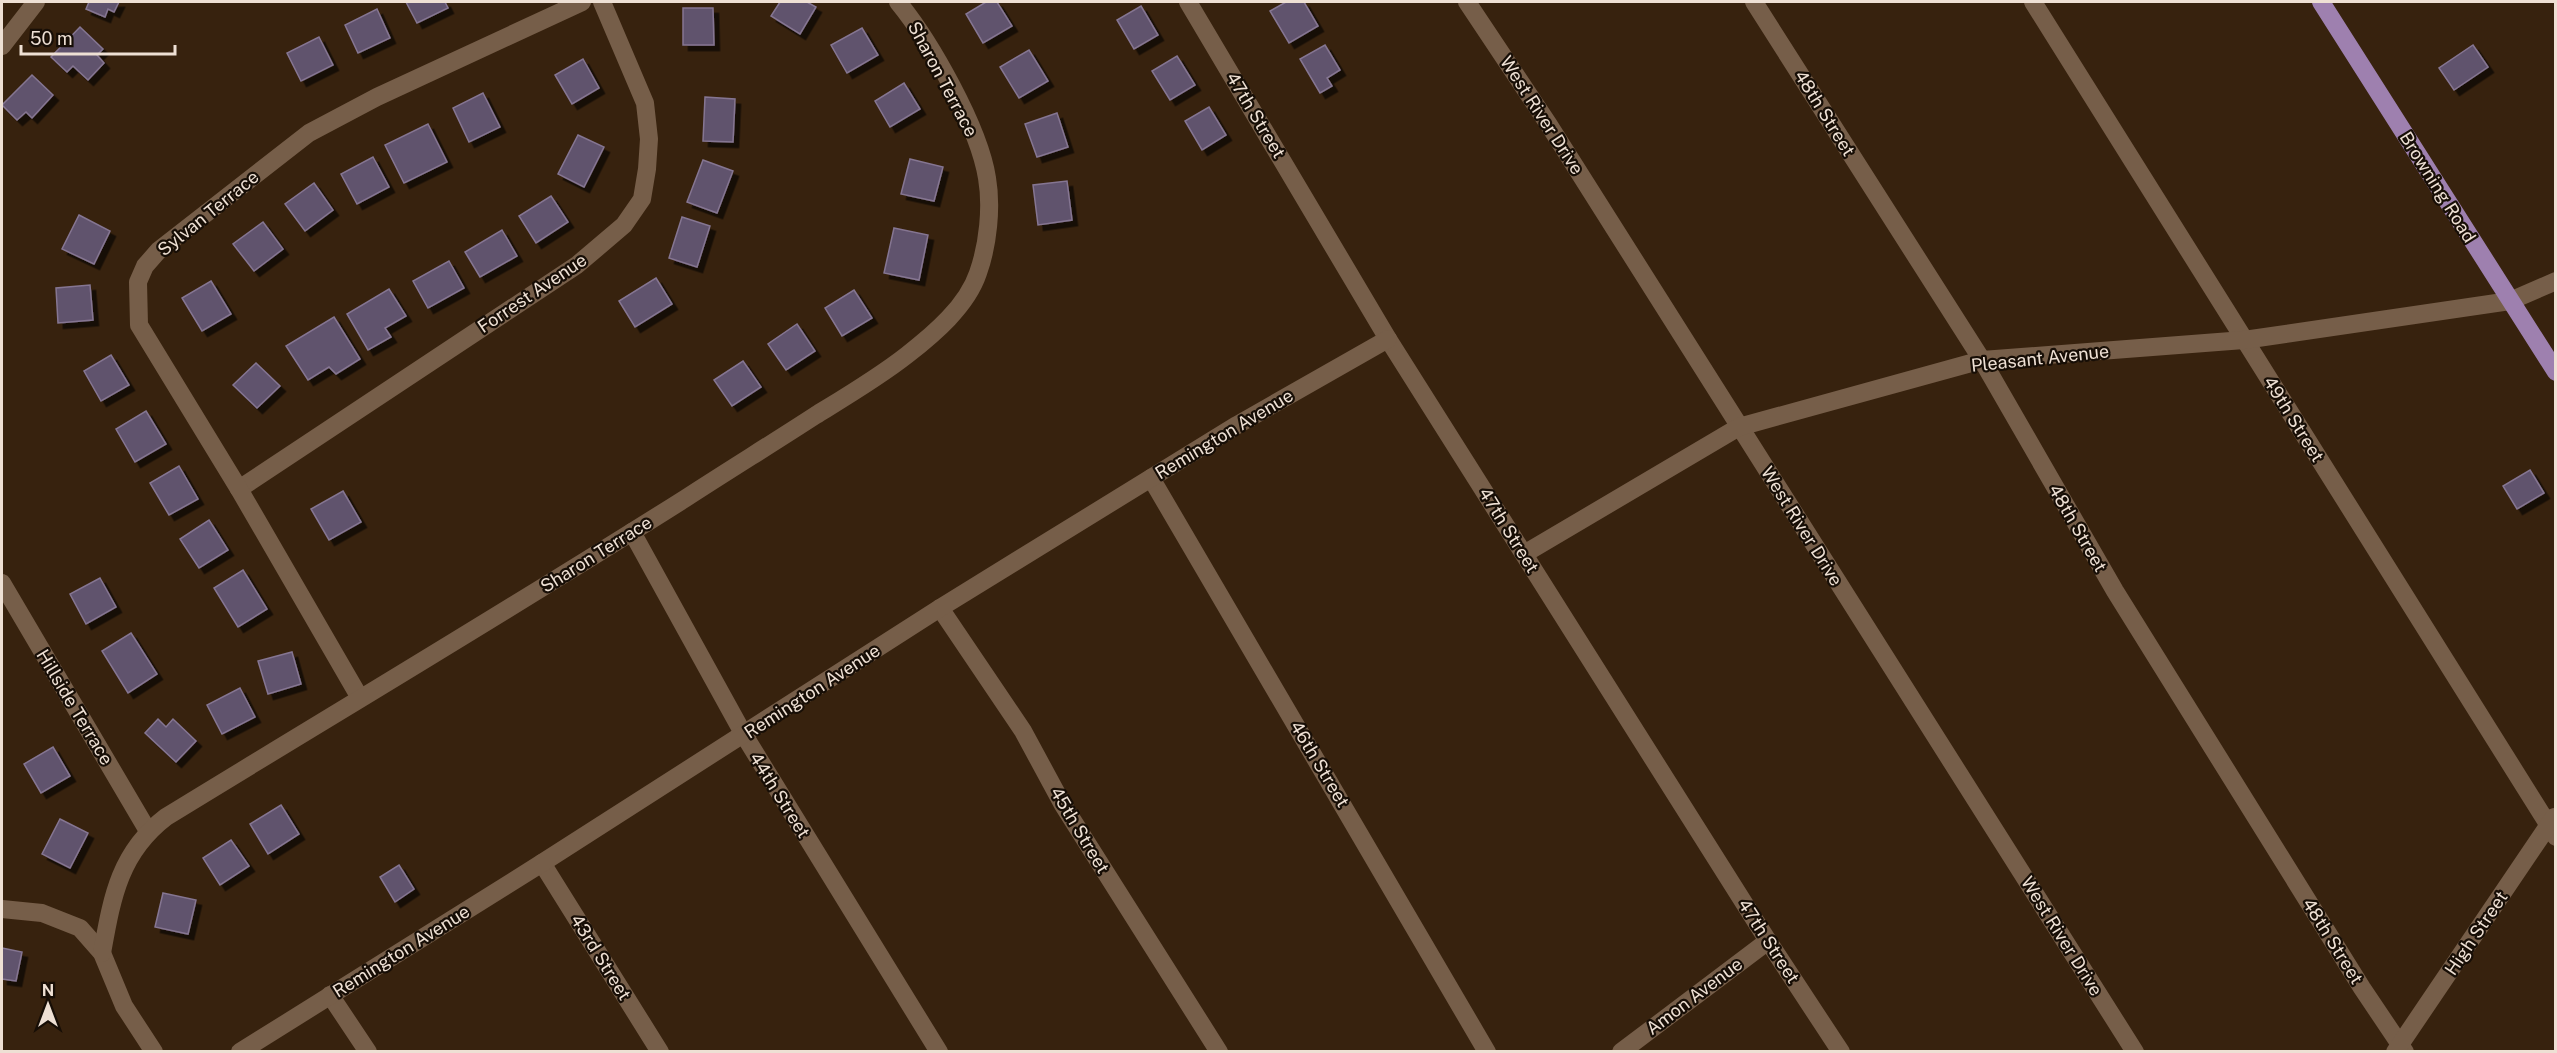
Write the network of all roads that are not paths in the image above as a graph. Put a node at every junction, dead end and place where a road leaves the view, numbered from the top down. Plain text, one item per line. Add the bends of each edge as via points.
1 (36, 2) edge
2 (582, 2) edge
3 (602, 2) edge
4 (897, 2) edge
5 (1188, 2) edge
6 (1467, 2) edge
7 (1754, 2) edge
8 (2033, 2) edge
9 (2321, 2) edge
10 (2, 46) edge
11 (2556, 281) edge
12 (2510, 301) junction
13 (1388, 339) junction
14 (2244, 340) junction
15 (1982, 360) junction
16 (2556, 372) edge
17 (1739, 427) junction
18 (1151, 478) junction
19 (239, 489) junction
20 (632, 532) junction
21 (1524, 554) junction
22 (2, 583) edge
23 (940, 608) junction
24 (360, 698) junction
25 (744, 735) junction
26 (2553, 826) edge
27 (148, 831) junction
28 (542, 863) junction
29 (2, 909) edge
30 (1768, 940) junction
31 (102, 953) junction
32 (330, 995) junction
33 (2400, 1049) edge
34 (154, 1052) edge
35 (240, 1052) edge
36 (368, 1052) edge
37 (660, 1052) edge
38 (939, 1052) edge
39 (1219, 1052) edge
40 (1487, 1052) edge
41 (1621, 1052) edge
42 (1841, 1052) edge
43 (2135, 1052) edge

1 - 10 street
2 - 19 street, Sylvan Terrace via 309,133 159,250 145,266 138,282 139,325
3 - 19 street, Forrest Avenue via 645,103 649,139 642,198 624,225 577,265
4 - 20 street, Sharon Terrace via 918,26 953,91 976,141 987,177 985,243 978,274 946,320 907,355
5 - 13 street, 47th Street
6 - 17 street, West River Drive via 1549,124
7 - 15 street, 48th Street
8 - 14 street, 49th Street
9 - 12 main road, Browning Road
11 - 12 street, Pleasant Avenue
12 - 14 street, Pleasant Avenue
12 - 16 main road, Browning Road
13 - 18 street, Remington Avenue
13 - 21 street, 47th Street
14 - 15 street, Pleasant Avenue
14 - 26 street, 49th Street
15 - 17 street, Pleasant Avenue
15 - 33 street, 48th Street via 2121,601
17 - 21 street, Pleasant Avenue
17 - 43 street, West River Drive
18 - 23 street, Remington Avenue
18 - 40 street, 46th Street
19 - 24 street, Sylvan Terrace
20 - 24 street, Sharon Terrace
20 - 25 street, 44th Street
21 - 30 street, 47th Street
22 - 27 street, Hillside Terrace
23 - 25 street, Remington Avenue
23 - 39 street, 45th Street via 1023,731 1063,805
24 - 27 street, Sharon Terrace
25 - 28 street, Remington Avenue
25 - 38 street, 44th Street
26 - 33 street, High Street
27 - 31 street, Sharon Terrace via 128,860 113,893
28 - 32 street, Remington Avenue
28 - 37 street, 43rd Street
29 - 31 street via 42,913 80,928
30 - 41 street, Amon Avenue
30 - 42 street, 47th Street
31 - 34 street via 124,1006
32 - 35 street, Remington Avenue
32 - 36 street

